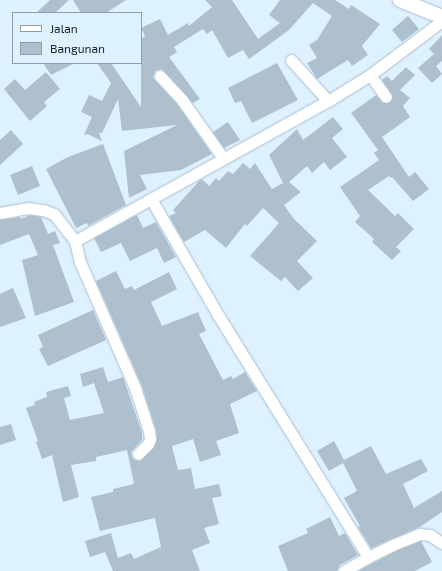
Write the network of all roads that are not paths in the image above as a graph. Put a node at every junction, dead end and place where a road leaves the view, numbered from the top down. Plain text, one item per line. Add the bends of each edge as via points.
1 (400, 0) edge
2 (442, 17) edge
3 (442, 21) edge
4 (291, 60) dead end
5 (370, 75) junction
6 (160, 76) dead end
7 (386, 97) dead end
8 (328, 101) junction
9 (223, 158) junction
10 (151, 199) junction
11 (0, 213) edge
12 (76, 241) junction
13 (138, 454) dead end
14 (442, 543) edge
15 (368, 557) junction
16 (344, 571) edge

1 - 2 street
3 - 5 street
4 - 8 street
5 - 7 street
5 - 8 street
6 - 9 street via 182,100
8 - 9 street
9 - 10 street
10 - 12 street
10 - 15 street via 222,322
11 - 12 street via 28,208 54,214
12 - 13 street via 80,262 135,388 149,431 148,444
14 - 15 street via 430,535 420,534
15 - 16 street

